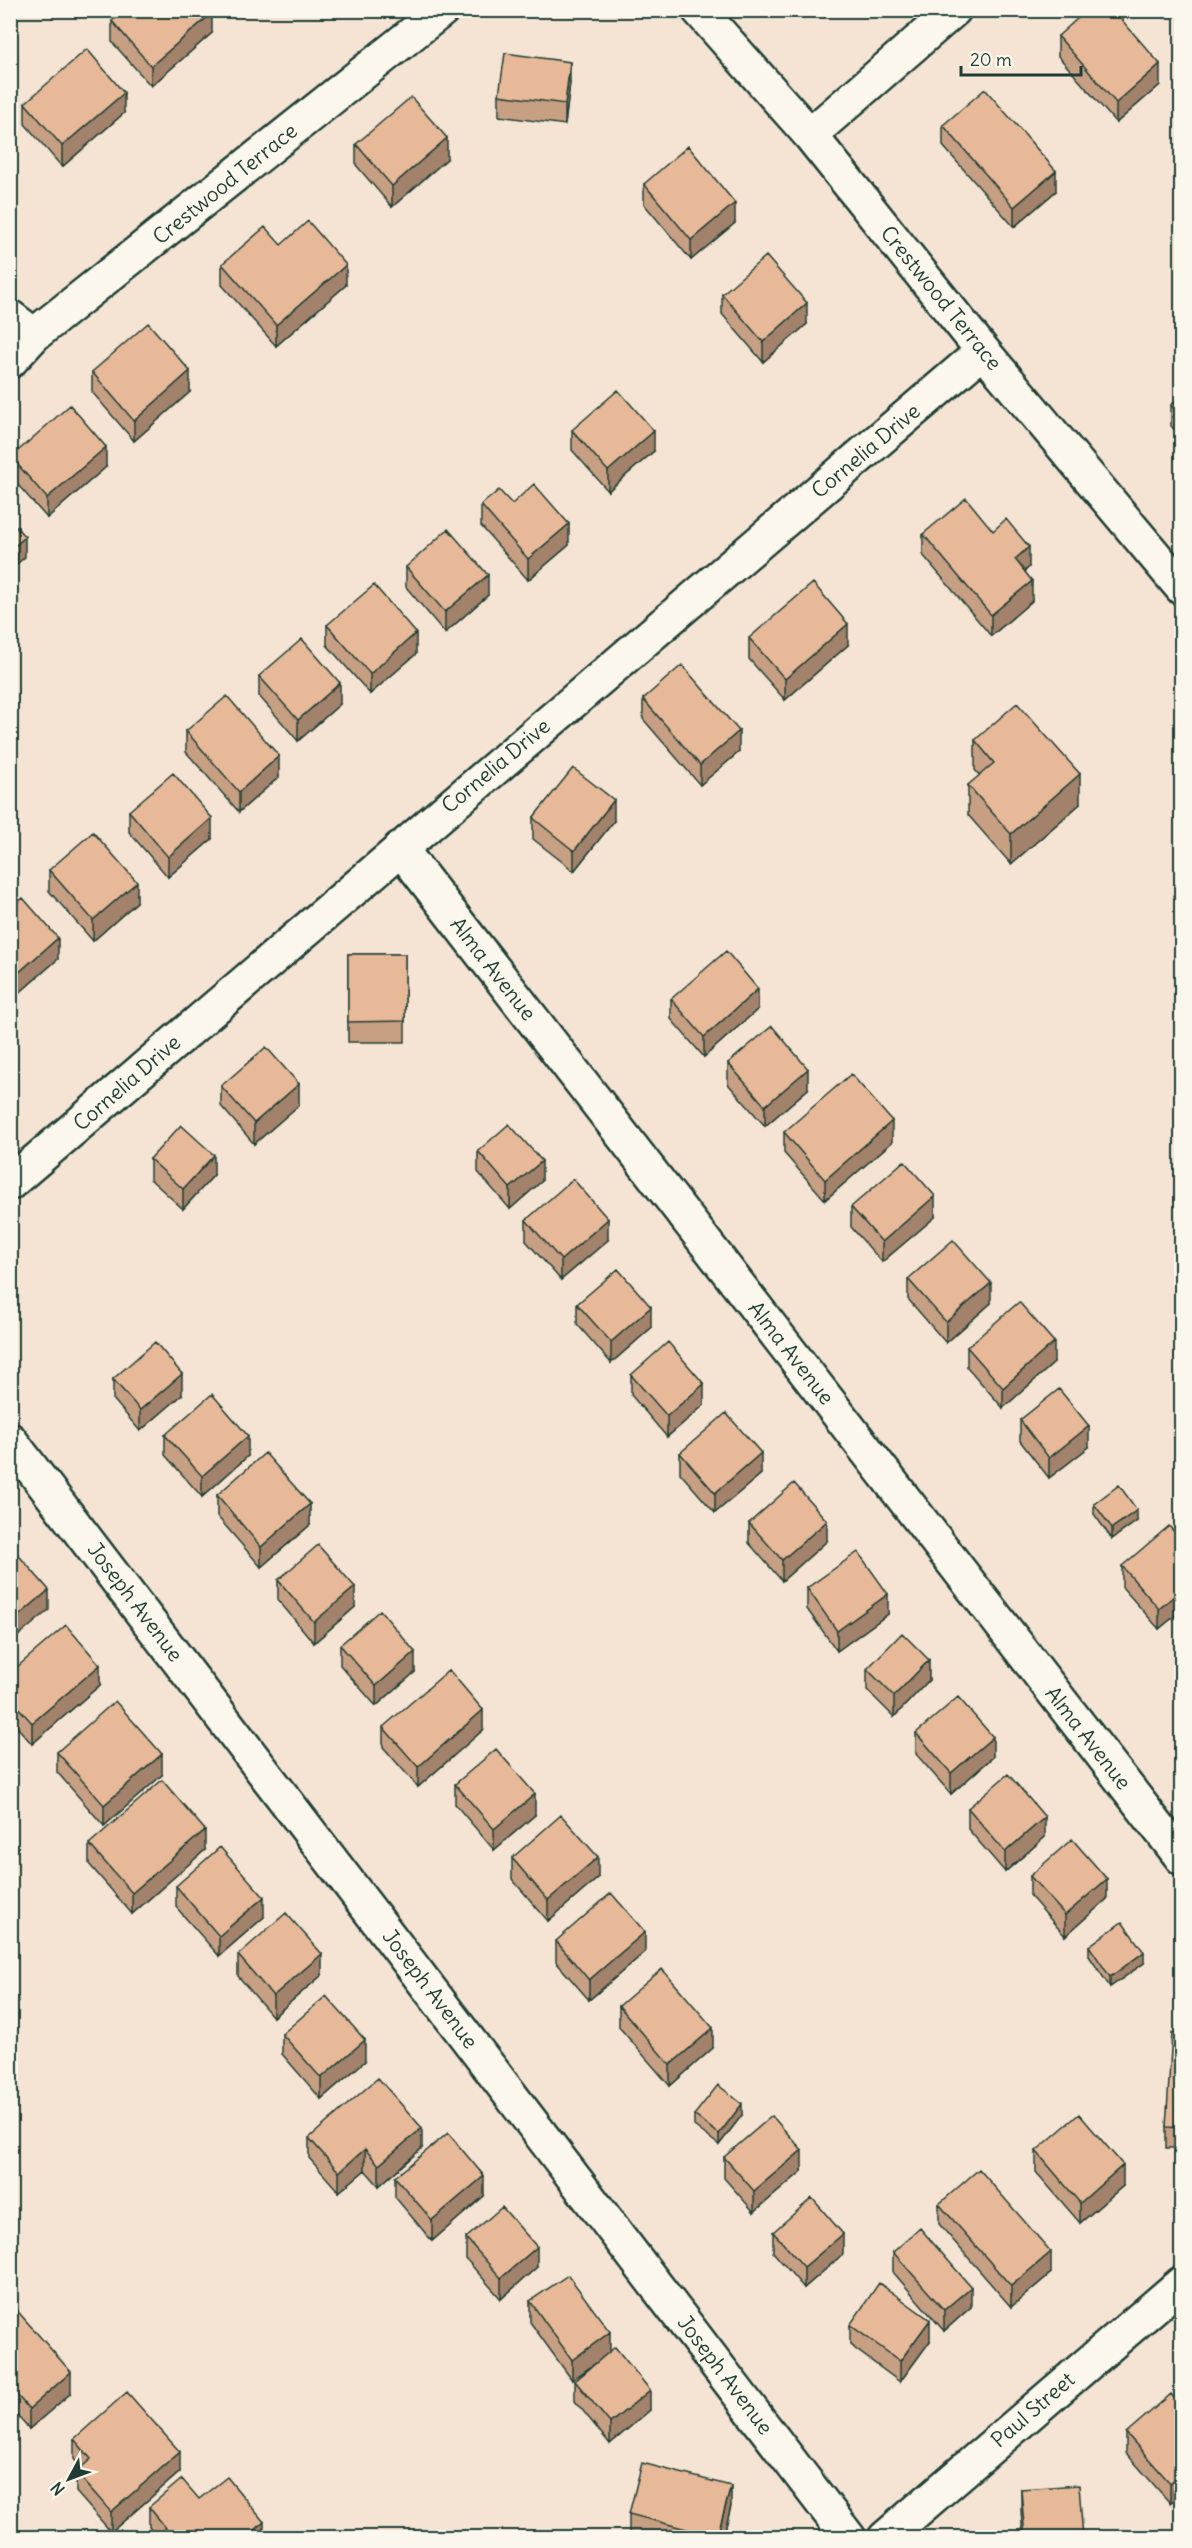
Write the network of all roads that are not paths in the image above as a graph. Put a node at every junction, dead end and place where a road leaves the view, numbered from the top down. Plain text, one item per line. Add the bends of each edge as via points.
1 (442, 10) edge
2 (699, 10) edge
3 (954, 10) edge
4 (810, 135) junction
5 (22, 326) edge
6 (983, 351) junction
7 (10, 361) edge
8 (1182, 588) edge
9 (400, 848) junction
10 (10, 1183) edge
11 (10, 1440) edge
12 (1182, 1858) edge
13 (1182, 2283) edge
14 (849, 2538) edge
15 (885, 2538) edge

1 - 5 street, Crestwood Terrace
2 - 4 street, Crestwood Terrace
3 - 4 street
4 - 6 street, Crestwood Terrace
5 - 7 street, Crestwood Terrace
6 - 8 street, Crestwood Terrace
6 - 9 street, Cornelia Drive
9 - 10 street, Cornelia Drive
9 - 12 street, Alma Avenue
11 - 14 street, Joseph Avenue
13 - 15 street, Paul Street

